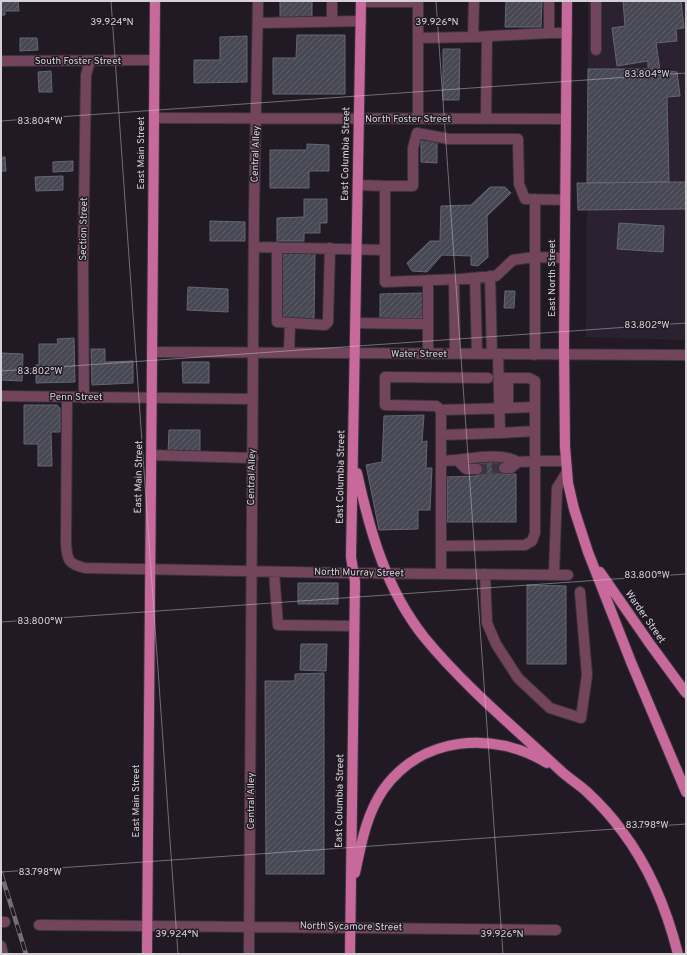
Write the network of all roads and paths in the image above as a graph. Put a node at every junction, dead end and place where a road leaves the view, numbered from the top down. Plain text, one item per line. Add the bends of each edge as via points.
1 (155, 1) edge
2 (258, 1) edge
3 (332, 1) edge
4 (361, 1) edge
5 (474, 1) edge
6 (549, 1) edge
7 (567, 1) edge
8 (596, 1) edge
9 (418, 2) edge
10 (332, 21) junction
11 (361, 22) junction
12 (258, 23) junction
13 (549, 33) junction
14 (567, 33) junction
15 (487, 36) junction
16 (473, 37) junction
17 (418, 38) junction
18 (596, 50) dead end
19 (154, 60) junction
20 (1, 61) edge
21 (90, 61) junction
22 (154, 118) junction
23 (257, 118) junction
24 (358, 118) junction
25 (418, 119) junction
26 (486, 119) junction
27 (566, 119) junction
28 (358, 185) junction
29 (384, 186) junction
30 (535, 199) junction
31 (565, 200) junction
32 (255, 246) junction
33 (277, 247) junction
34 (330, 248) junction
35 (357, 249) junction
36 (385, 250) junction
37 (534, 257) junction
38 (564, 258) junction
39 (490, 276) junction
40 (475, 278) junction
41 (428, 280) junction
42 (454, 280) junction
43 (290, 323) junction
44 (356, 323) junction
45 (427, 324) junction
46 (152, 352) junction
47 (254, 352) junction
48 (289, 352) junction
49 (356, 353) junction
50 (428, 354) junction
51 (455, 354) junction
52 (477, 354) junction
53 (495, 354) junction
54 (535, 355) junction
55 (564, 355) junction
56 (686, 355) edge
57 (488, 378) dead end
58 (503, 378) junction
59 (1, 396) edge
60 (152, 396) junction
61 (84, 398) junction
62 (253, 399) junction
63 (67, 400) junction
64 (535, 407) junction
65 (504, 408) junction
66 (440, 410) junction
67 (535, 431) junction
68 (500, 432) junction
69 (441, 435) junction
70 (151, 455) junction
71 (253, 458) junction
72 (353, 458) junction
73 (442, 461) junction
74 (458, 461) junction
75 (535, 461) junction
76 (518, 462) junction
77 (566, 466) junction
78 (477, 468) tunnel mouth
79 (504, 468) tunnel mouth
80 (441, 546) junction
81 (588, 552) junction
82 (150, 569) junction
83 (252, 571) junction
84 (274, 572) junction
85 (354, 573) junction
86 (386, 573) junction
87 (441, 574) junction
88 (485, 574) junction
89 (554, 574) junction
90 (568, 575) dead end
91 (580, 592) dead end
92 (354, 626) junction
93 (686, 693) edge
94 (564, 774) junction
95 (686, 792) edge
96 (351, 897) junction
97 (39, 925) dead end
98 (147, 926) junction
99 (249, 927) junction
100 (351, 927) junction
101 (556, 930) dead end
102 (1, 946) edge
103 (3, 954) edge
104 (147, 954) edge
105 (249, 954) edge
106 (350, 954) edge
107 (678, 954) edge

1 - 19 main road, East Main Street
2 - 12 street, Central Alley
3 - 10 street
4 - 9 street
4 - 11 main road, East Columbia Street
5 - 16 street
6 - 13 street
7 - 14 main road, East North Street
8 - 18 street
9 - 17 street
10 - 11 street
10 - 12 street
11 - 24 main road, East Columbia Street
12 - 23 street, Central Alley
13 - 14 street
13 - 15 street
14 - 27 main road, East North Street
15 - 16 street
15 - 26 street
16 - 17 street
17 - 25 street
19 - 21 street, South Foster Street
19 - 22 main road, East Main Street
20 - 21 street, South Foster Street
21 - 61 street, Section Street via 86,75
22 - 23 street, North Foster Street
22 - 46 main road, East Main Street
23 - 24 street, North Foster Street
23 - 32 street, Central Alley
24 - 25 street, North Foster Street
24 - 28 main road, East Columbia Street
25 - 26 street, North Foster Street
26 - 27 street, North Foster Street
27 - 31 main road, East North Street
28 - 29 street
28 - 35 main road, East Columbia Street
29 - 30 street via 414,186 413,148 417,133 449,139 518,139 519,184 525,199
29 - 36 street
30 - 31 street
30 - 37 street
31 - 38 main road, East North Street
32 - 33 street
32 - 47 street, Central Alley
33 - 34 street
33 - 43 street via 277,320 279,323
34 - 35 street
34 - 43 street via 328,322
35 - 36 street
35 - 44 main road, East Columbia Street
36 - 41 street via 385,282
37 - 38 street
37 - 39 street via 513,260 496,276
37 - 54 street
38 - 55 main road, East North Street
39 - 40 street
39 - 53 street
40 - 42 street
40 - 52 street
41 - 42 street
41 - 45 street
42 - 51 street
43 - 48 street
44 - 45 street
44 - 49 main road, East Columbia Street
45 - 50 street
46 - 47 street, Water Street
46 - 60 main road, East Main Street
47 - 48 street, Water Street
47 - 62 street, Central Alley
48 - 49 street, Water Street
49 - 50 street, Water Street
49 - 72 main road, East Columbia Street
50 - 51 street, Water Street
51 - 52 street, Water Street
52 - 53 street, Water Street
53 - 54 street, Water Street
53 - 58 street
54 - 55 street, Water Street
55 - 56 street, Water Street
55 - 77 main road, East North Street
57 - 66 street via 385,377 385,405 436,406
58 - 64 street via 529,378 535,381
58 - 65 street
59 - 63 street, Penn Street
60 - 61 street, Penn Street
60 - 62 street, Penn Street
60 - 70 main road, East Main Street
61 - 63 street, Penn Street
62 - 71 street, Central Alley
63 - 82 street, North Murray Street via 66,550 70,562 85,568
64 - 65 street
64 - 67 street
65 - 66 street
65 - 68 street
66 - 69 street
67 - 68 street
67 - 75 street
68 - 69 street
69 - 73 street
70 - 71 street
70 - 82 main road, East Main Street
71 - 83 street, Central Alley
72 - 85 main road, East Columbia Street via 351,557
72 - 86 main road via 364,506
73 - 74 street
73 - 80 street
74 - 76 street via 467,458 510,457
74 - 78 street via 466,468
75 - 76 street
75 - 77 street
75 - 80 street via 535,533 532,541 525,545
76 - 79 street via 511,468
77 - 81 main road, East North Street via 574,509
77 - 89 street via 558,488
80 - 87 street
81 - 93 main road, Warder Street via 645,638
81 - 95 main road
82 - 83 street, North Murray Street
82 - 98 main road, East Main Street
83 - 84 street, North Murray Street
83 - 99 street, Central Alley
84 - 85 street, North Murray Street
84 - 92 street via 278,626
85 - 86 street, North Murray Street
85 - 92 main road, East Columbia Street
86 - 87 street, North Murray Street
86 - 94 main road via 406,611 440,656
87 - 88 street, North Murray Street
88 - 89 street, North Murray Street
88 - 91 street via 487,622 496,644 518,678 550,708 581,718 586,675
89 - 90 street, North Murray Street
92 - 96 main road, East Columbia Street
94 - 96 main road via 531,754 483,742 458,743 442,747 416,759 391,780 374,806 362,842
94 - 107 main road via 607,812 638,854 663,904
96 - 100 main road, East Columbia Street
97 - 98 street, North Sycamore Street
98 - 99 street, North Sycamore Street
98 - 104 main road, East Main Street
99 - 100 street, North Sycamore Street
99 - 105 street, Central Alley
100 - 101 street, North Sycamore Street
100 - 106 main road, East Columbia Street
102 - 103 street

